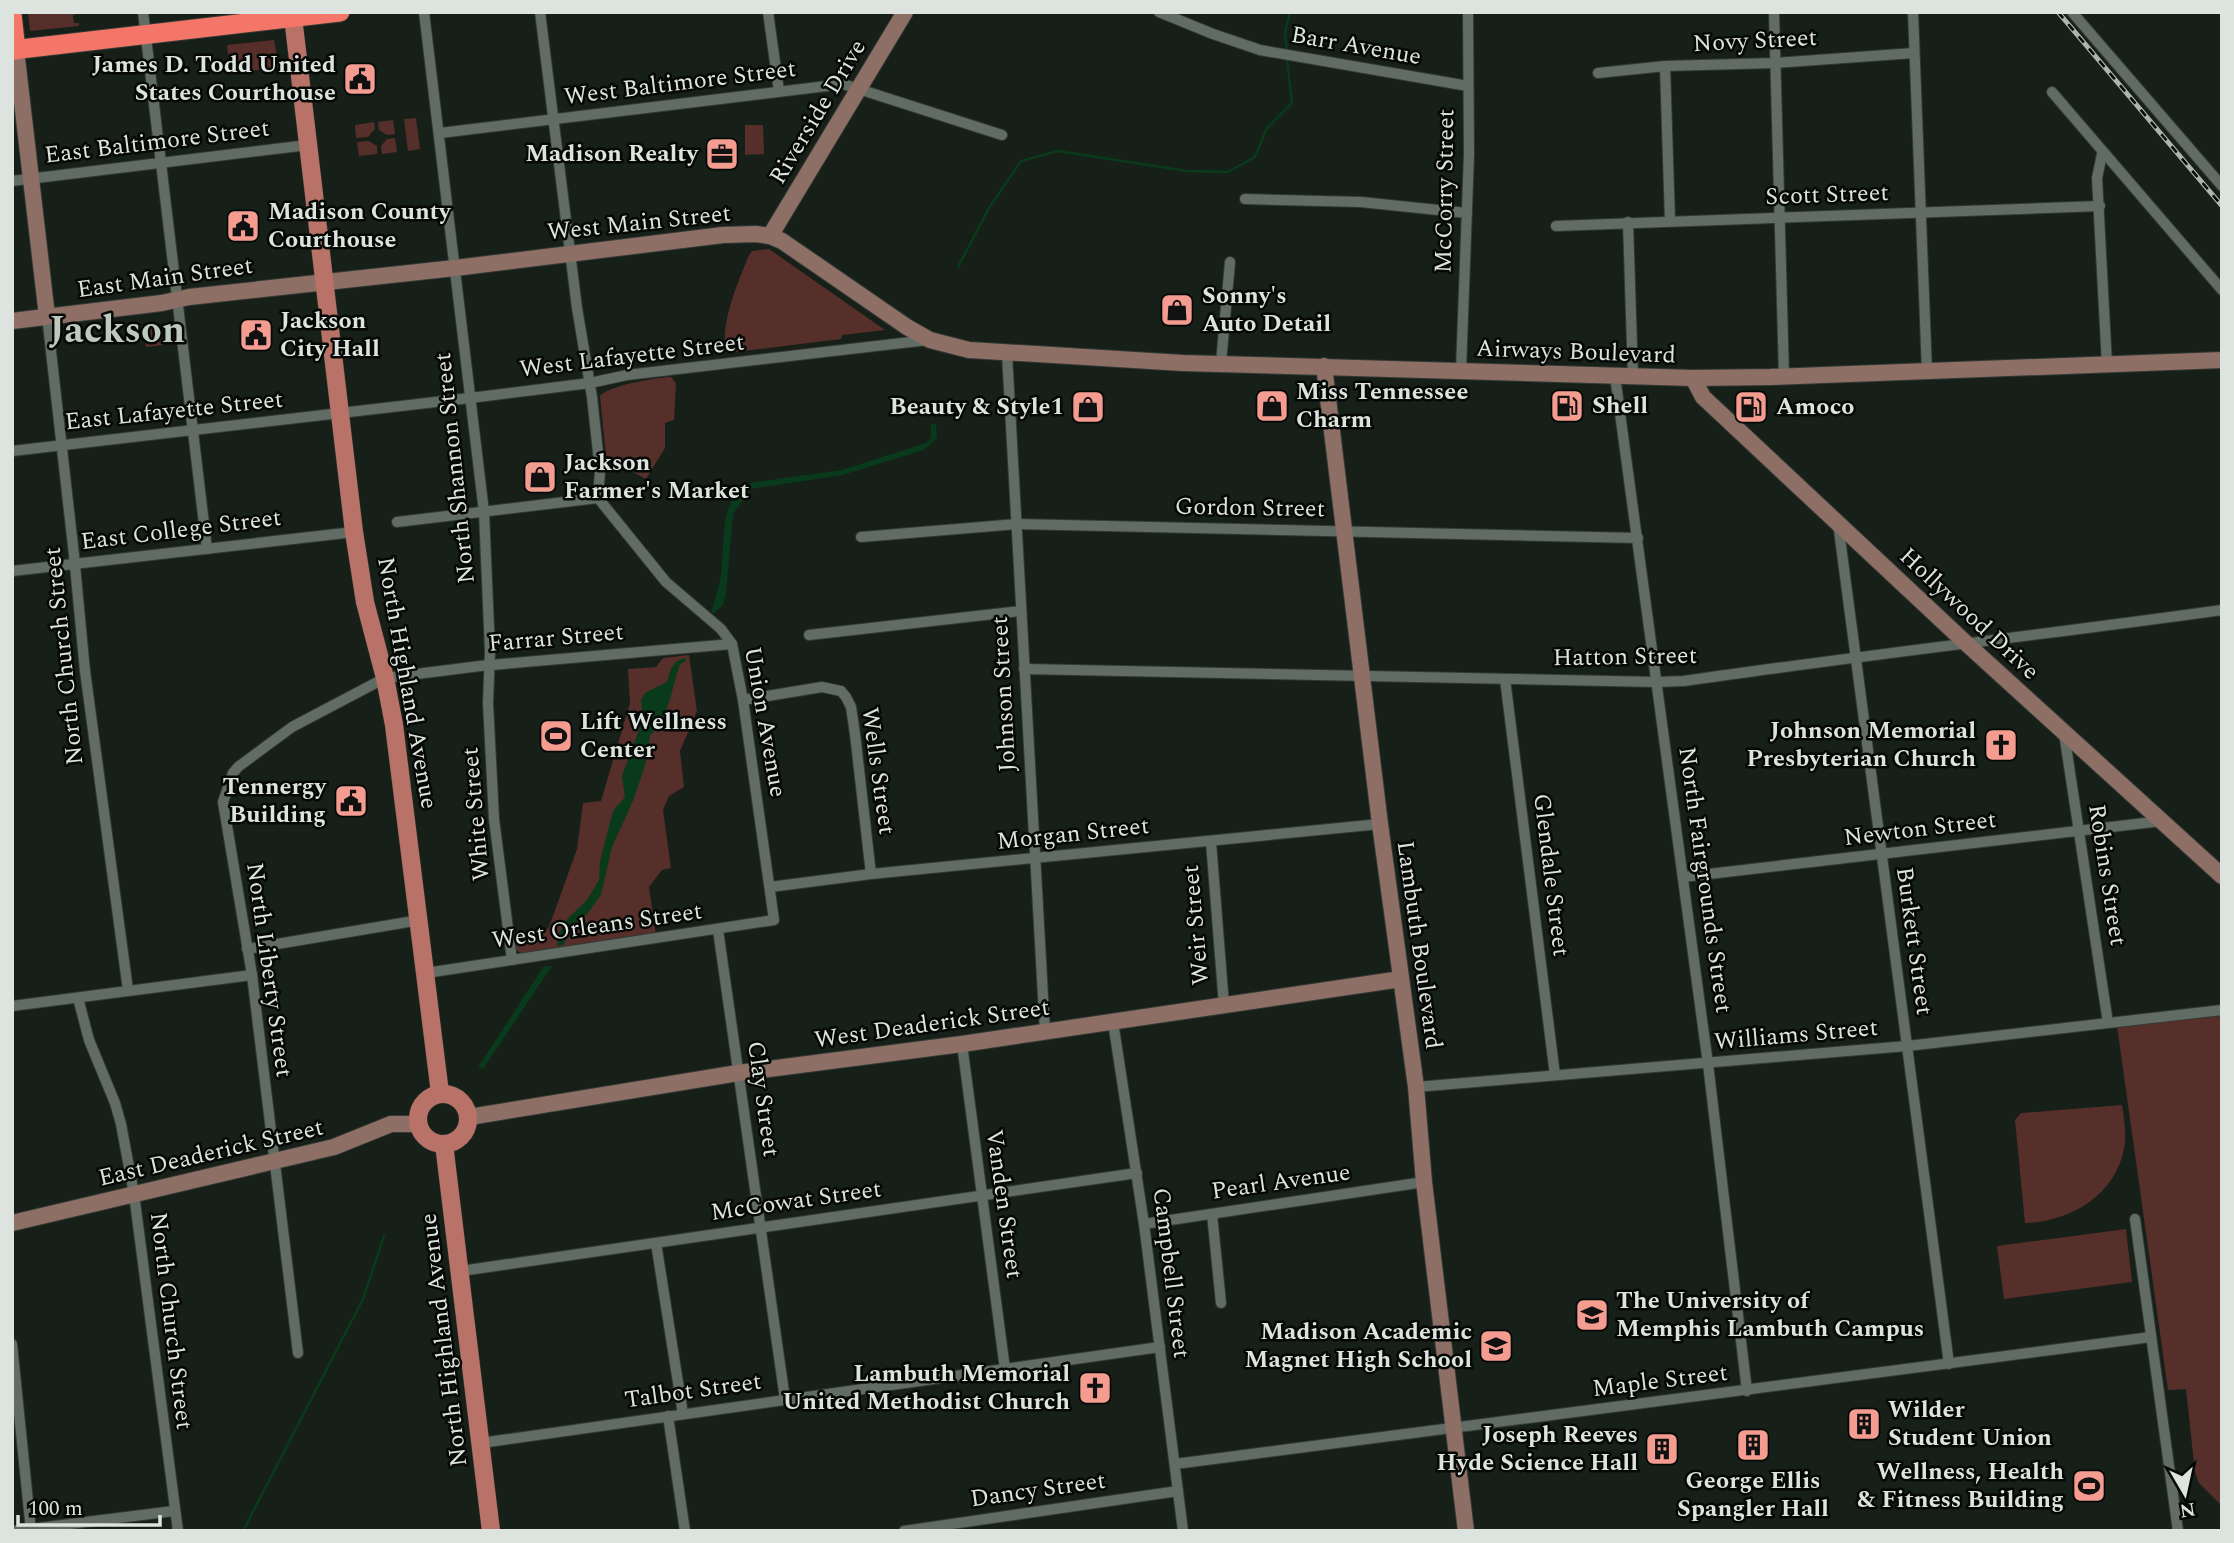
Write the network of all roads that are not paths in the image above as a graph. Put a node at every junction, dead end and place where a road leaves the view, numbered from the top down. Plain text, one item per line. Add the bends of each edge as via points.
1 (143, 12) edge
2 (340, 12) edge
3 (424, 12) edge
4 (540, 12) edge
5 (768, 12) edge
6 (905, 12) edge
7 (1159, 12) edge
8 (1468, 12) edge
9 (1774, 12) edge
10 (1913, 12) edge
11 (2072, 12) edge
12 (12, 14) edge
13 (293, 15) edge
14 (146, 35) junction
15 (14, 50) edge
16 (1914, 53) junction
17 (1775, 63) junction
18 (1665, 66) junction
19 (1598, 73) dead end
20 (1468, 86) junction
21 (860, 88) junction
22 (779, 91) junction
23 (2052, 92) dead end
24 (553, 120) junction
25 (440, 133) junction
26 (1002, 135) dead end
27 (308, 145) junction
28 (2102, 154) junction
29 (161, 163) junction
30 (31, 178) junction
31 (12, 181) edge
32 (2222, 186) edge
33 (1245, 198) dead end
34 (2100, 205) junction
35 (1919, 213) junction
36 (1467, 214) junction
37 (1779, 217) junction
38 (1670, 221) junction
39 (1628, 222) junction
40 (1556, 226) dead end
41 (770, 236) junction
42 (569, 253) junction
43 (1230, 262) dead end
44 (455, 268) junction
45 (324, 282) junction
46 (2222, 290) edge
47 (178, 299) junction
48 (47, 316) junction
49 (12, 321) edge
50 (930, 340) junction
51 (1007, 354) junction
52 (2222, 360) edge
53 (1221, 363) junction
54 (2107, 365) junction
55 (1324, 366) junction
56 (1461, 371) junction
57 (1927, 372) junction
58 (1615, 376) junction
59 (1784, 376) junction
60 (1633, 377) junction
61 (1693, 378) junction
62 (590, 383) junction
63 (470, 398) junction
64 (340, 414) junction
65 (192, 430) junction
66 (61, 445) junction
67 (12, 451) edge
68 (598, 498) junction
69 (484, 512) junction
70 (397, 522) dead end
71 (1838, 523) junction
72 (1017, 524) junction
73 (354, 532) junction
74 (1344, 532) junction
75 (861, 537) dead end
76 (1639, 538) junction
77 (207, 549) junction
78 (74, 564) junction
79 (12, 571) edge
80 (2222, 610) edge
81 (1020, 611) junction
82 (809, 635) dead end
83 (732, 644) junction
84 (1968, 645) junction
85 (1855, 656) junction
86 (490, 665) junction
87 (1024, 669) junction
88 (1362, 677) junction
89 (385, 678) junction
90 (1505, 679) junction
91 (1657, 682) junction
92 (743, 700) junction
93 (2064, 733) junction
94 (2162, 821) junction
95 (1380, 824) junction
96 (2080, 831) junction
97 (1211, 842) junction
98 (1881, 855) junction
99 (1035, 859) junction
100 (871, 874) junction
101 (2222, 876) edge
102 (1683, 877) junction
103 (770, 887) junction
104 (420, 920) junction
105 (774, 920) joint
106 (718, 930) junction
107 (247, 950) junction
108 (512, 960) junction
109 (426, 972) junction
110 (252, 975) junction
111 (1401, 979) junction
112 (128, 990) junction
113 (78, 998) junction
114 (12, 1006) edge
115 (1224, 1006) junction
116 (2222, 1010) edge
117 (1113, 1022) junction
118 (2108, 1023) junction
119 (1045, 1032) junction
120 (962, 1044) junction
121 (1907, 1046) junction
122 (1708, 1064) junction
123 (738, 1073) junction
124 (1555, 1075) junction
125 (1416, 1087) junction
126 (440, 1093) junction
127 (469, 1117) junction
128 (418, 1124) junction
129 (444, 1144) junction
130 (273, 1163) junction
131 (1137, 1174) junction
132 (1424, 1182) junction
133 (134, 1194) junction
134 (982, 1196) junction
135 (1212, 1214) junction
136 (2134, 1219) dead end
137 (12, 1223) edge
138 (1144, 1224) junction
139 (761, 1228) junction
140 (656, 1243) junction
141 (461, 1271) junction
142 (1221, 1303) dead end
143 (2151, 1337) junction
144 (12, 1344) edge
145 (1160, 1347) junction
146 (298, 1353) dead end
147 (1949, 1364) junction
148 (1005, 1369) junction
149 (1747, 1391) junction
150 (785, 1399) junction
151 (683, 1414) junction
152 (668, 1416) junction
153 (1455, 1428) junction
154 (481, 1443) junction
155 (1175, 1464) junction
156 (1178, 1490) junction
157 (174, 1511) junction
158 (923, 1529) edge
159 (31, 1530) edge
160 (14, 1531) edge
161 (178, 1531) edge
162 (491, 1531) edge
163 (685, 1531) edge
164 (904, 1531) edge
165 (1183, 1531) edge
166 (1466, 1531) edge
167 (2178, 1531) edge

1 - 14 street
2 - 13 highway
3 - 25 street, North Shannon Street
4 - 24 street
5 - 22 street
6 - 21 street, Riverside Drive
7 - 20 street, Barr Avenue via 1280,54
8 - 20 street, McCorry Street
9 - 17 street
10 - 16 street
11 - 32 street
12 - 15 highway
13 - 14 highway
13 - 27 main road, North Highland Avenue
14 - 15 highway
14 - 29 street
15 - 30 street
16 - 17 street, Novy Street
16 - 35 street
17 - 18 street, Novy Street
17 - 37 street
18 - 19 street, Novy Street
18 - 38 street
20 - 36 street, McCorry Street
21 - 22 street, West Baltimore Street via 843,84
21 - 26 street, West Baltimore Street
21 - 41 street, Riverside Drive
22 - 24 street, West Baltimore Street
23 - 28 street
24 - 25 street, West Baltimore Street
24 - 42 street
25 - 44 street, North Shannon Street
27 - 29 street, East Baltimore Street
27 - 45 main road, North Highland Avenue
28 - 34 street via 2096,178
28 - 46 street
29 - 30 street, East Baltimore Street
29 - 47 street
30 - 31 street, East Baltimore Street
30 - 48 street
33 - 36 street via 1361,202
34 - 35 street, Scott Street
34 - 54 street
35 - 37 street, Scott Street
35 - 57 street
36 - 56 street, McCorry Street
37 - 38 street, Scott Street
37 - 59 street
38 - 39 street, Scott Street
39 - 40 street, Scott Street
39 - 60 street
41 - 42 street, West Main Street via 723,235
41 - 50 street, West Main Street
42 - 44 street, West Main Street
42 - 62 street
43 - 53 street
44 - 45 street, West Main Street
44 - 63 street, North Shannon Street
45 - 47 street, East Main Street
45 - 64 main road, North Highland Avenue
47 - 48 street, East Main Street
47 - 65 street
48 - 49 street, East Main Street
48 - 66 street, North Church Street
50 - 51 street, Airways Boulevard
50 - 62 street, West Lafayette Street
51 - 53 street, Airways Boulevard
51 - 72 street, Johnson Street
52 - 54 street, Airways Boulevard
53 - 55 street, Airways Boulevard
54 - 57 street, Airways Boulevard
55 - 56 street, Airways Boulevard
55 - 74 street, Lambuth Boulevard
56 - 58 street, Airways Boulevard
57 - 59 street, Airways Boulevard
58 - 60 street, Airways Boulevard
58 - 76 street, North Fairgrounds Street
59 - 61 street, Airways Boulevard
60 - 61 street, Airways Boulevard
61 - 71 street, Hollywood Drive via 1703,397
62 - 63 street, West Lafayette Street
62 - 68 street via 600,471
63 - 64 street, West Lafayette Street
63 - 69 street, North Shannon Street
64 - 65 street, East Lafayette Street
64 - 73 main road, North Highland Avenue
65 - 66 street, East Lafayette Street
65 - 77 street
66 - 67 street, East Lafayette Street
66 - 78 street, North Church Street
68 - 69 street
68 - 83 street, Union Avenue via 666,582
69 - 70 street
69 - 86 street, North Shannon Street
71 - 84 street, Hollywood Drive
71 - 85 street, Burkett Street
72 - 74 street, Gordon Street
72 - 75 street, Gordon Street
72 - 81 street, Johnson Street
73 - 77 street, East College Street
73 - 89 main road, North Highland Avenue via 365,602
74 - 76 street, Gordon Street
74 - 88 street, Lambuth Boulevard
76 - 91 street, North Fairgrounds Street
77 - 78 street, East College Street
78 - 79 street, East College Street
78 - 112 street, North Church Street
80 - 84 street, Hatton Street
81 - 82 street
81 - 87 street, Johnson Street
83 - 86 street, Farrar Street
83 - 92 street, Union Avenue
84 - 85 street, Hatton Street
84 - 93 street, Hollywood Drive
85 - 91 street, Hatton Street
85 - 98 street, Burkett Street
86 - 89 street, Farrar Street
86 - 108 street, White Street via 494,819
87 - 88 street, Hatton Street
87 - 99 street, Johnson Street
88 - 90 street, Hatton Street
88 - 95 street, Lambuth Boulevard
89 - 104 main road, North Highland Avenue
89 - 107 street, North Liberty Street via 292,727 233,773 223,802
90 - 91 street, Hatton Street
90 - 124 street, Glendale Street
91 - 102 street, North Fairgrounds Street
92 - 100 street, Wells Street via 821,687 841,691 846,697 855,734
92 - 103 street, Union Avenue
93 - 94 street, Hollywood Drive
93 - 96 street, Robins Street
94 - 96 street, Newton Street
94 - 101 street, Hollywood Drive
95 - 97 street, Morgan Street
95 - 111 street, Lambuth Boulevard
96 - 98 street, Newton Street
96 - 118 street, Robins Street
97 - 99 street, Morgan Street
97 - 115 street, Weir Street
98 - 102 street, Newton Street
98 - 121 street, Burkett Street
99 - 100 street, Morgan Street
99 - 119 street, Johnson Street
100 - 103 street, Morgan Street
102 - 122 street, North Fairgrounds Street
103 - 105 street, Union Avenue
104 - 107 street
104 - 109 main road, North Highland Avenue
105 - 106 street, West Orleans Street
106 - 108 street, West Orleans Street
106 - 123 street, Clay Street
107 - 110 street, North Liberty Street
108 - 109 street, West Orleans Street
109 - 126 main road, North Highland Avenue
110 - 112 street
110 - 130 street, North Liberty Street
111 - 115 street, West Deaderick Street
111 - 125 street, Lambuth Boulevard
112 - 113 street
113 - 114 street
113 - 133 street, North Church Street via 118,1113
115 - 117 street, West Deaderick Street
116 - 118 street, Williams Street
117 - 119 street, West Deaderick Street
117 - 131 street, Campbell Street
118 - 121 street, Williams Street
119 - 120 street, West Deaderick Street
120 - 123 street, West Deaderick Street
120 - 134 street, Vanden Street
121 - 122 street, Williams Street
121 - 147 street, Burkett Street
122 - 124 street, Williams Street
122 - 149 street, North Fairgrounds Street
123 - 127 street, West Deaderick Street
123 - 139 street, Clay Street
124 - 125 street, Williams Street
125 - 132 street, Lambuth Boulevard
126 - 127 main road via 456,1097
126 - 128 main road via 420,1107
127 - 129 main road via 459,1139
128 - 129 main road via 427,1139
128 - 130 street, East Deaderick Street via 391,1124 334,1147
129 - 141 main road, North Highland Avenue
130 - 133 street, East Deaderick Street
130 - 146 street, North Liberty Street
131 - 134 street, McCowat Street
131 - 138 street, Campbell Street
132 - 135 street, Pearl Avenue
132 - 153 street, Lambuth Boulevard
133 - 137 street, East Deaderick Street
133 - 157 street, North Church Street
134 - 139 street, McCowat Street
134 - 148 street, Vanden Street
135 - 138 street, Pearl Avenue
135 - 142 street
136 - 143 street
138 - 145 street, Campbell Street
139 - 140 street, McCowat Street
139 - 150 street, Clay Street
140 - 141 street, McCowat Street
140 - 151 street
141 - 154 main road, North Highland Avenue
143 - 147 street, Maple Street
143 - 167 street
144 - 159 street
145 - 148 street, Talbot Street
145 - 155 street, Campbell Street
147 - 149 street, Maple Street
148 - 150 street, Talbot Street
149 - 153 street, Maple Street
150 - 151 street, Talbot Street
151 - 152 street, Talbot Street
152 - 154 street, Talbot Street
152 - 163 street
153 - 155 street, Maple Street
153 - 166 street, Lambuth Boulevard
154 - 162 main road, North Highland Avenue
155 - 156 street, Campbell Street
156 - 158 street, Dancy Street
156 - 165 street, Campbell Street
157 - 159 street
157 - 161 street, North Church Street
158 - 164 street, Dancy Street
159 - 160 street

